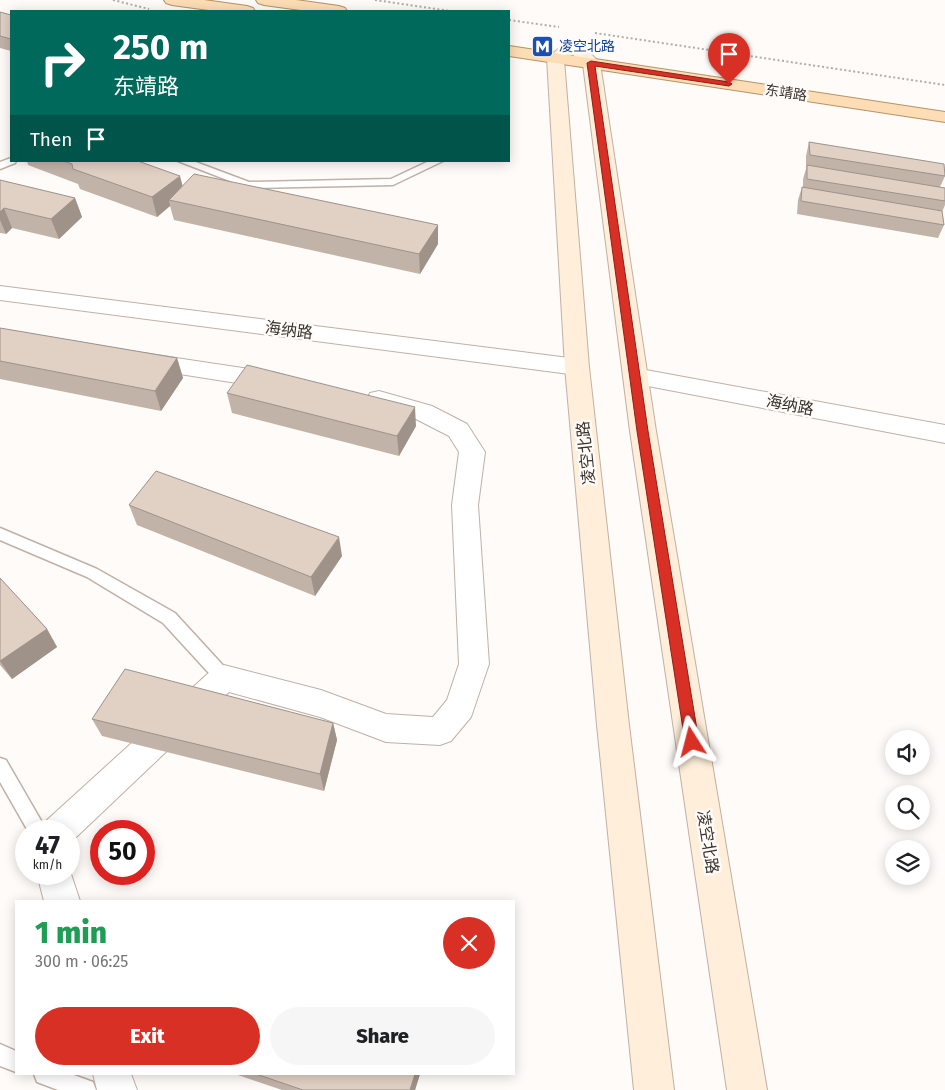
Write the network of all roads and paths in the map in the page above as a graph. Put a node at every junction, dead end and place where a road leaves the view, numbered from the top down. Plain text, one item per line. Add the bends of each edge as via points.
1 (113, 0) edge
2 (172, 0) edge
3 (264, 0) edge
4 (375, 0) edge
5 (150, 9) dead end
6 (240, 10) edge
7 (332, 10) edge
8 (443, 10) edge
9 (510, 20) edge
10 (510, 37) edge
11 (576, 46) junction
12 (510, 51) edge
13 (945, 85) edge
14 (945, 102) edge
15 (945, 117) edge
16 (186, 162) edge
17 (436, 162) edge
18 (0, 293) edge
19 (117, 358) edge
20 (577, 367) junction
21 (635, 376) junction
22 (300, 385) edge
23 (356, 394) edge
24 (945, 434) edge
25 (0, 534) edge
26 (224, 678) junction
27 (0, 766) edge
28 (32, 820) edge
29 (71, 820) edge
30 (57, 885) edge
31 (62, 900) edge
32 (0, 1055) edge
33 (15, 1062) edge
34 (48, 1075) edge
35 (112, 1075) edge
36 (85, 1090) edge
37 (117, 1090) edge
38 (654, 1090) edge
39 (747, 1090) edge

1 - 5 path
2 - 6 main road
3 - 7 main road
4 - 8 path
9 - 11 path
10 - 11 main road, 东靖路
11 - 12 main road, 东靖路
11 - 13 path
11 - 14 main road, 东靖路
11 - 15 main road, 东靖路
11 - 20 main road, 凌空北路
11 - 21 main road, 凌空北路
16 - 17 lane via 248,185 393,182
18 - 20 street, 海纳路
19 - 22 street
20 - 38 main road, 凌空北路
21 - 24 street, 海纳路
21 - 39 main road, 凌空北路
23 - 26 street via 423,412 458,430 472,452 465,505 474,664 460,707 440,731 386,728 321,704
25 - 26 lane via 92,573 169,618
26 - 29 street
27 - 28 lane
30 - 31 street
32 - 33 lane
34 - 36 lane
35 - 37 street

